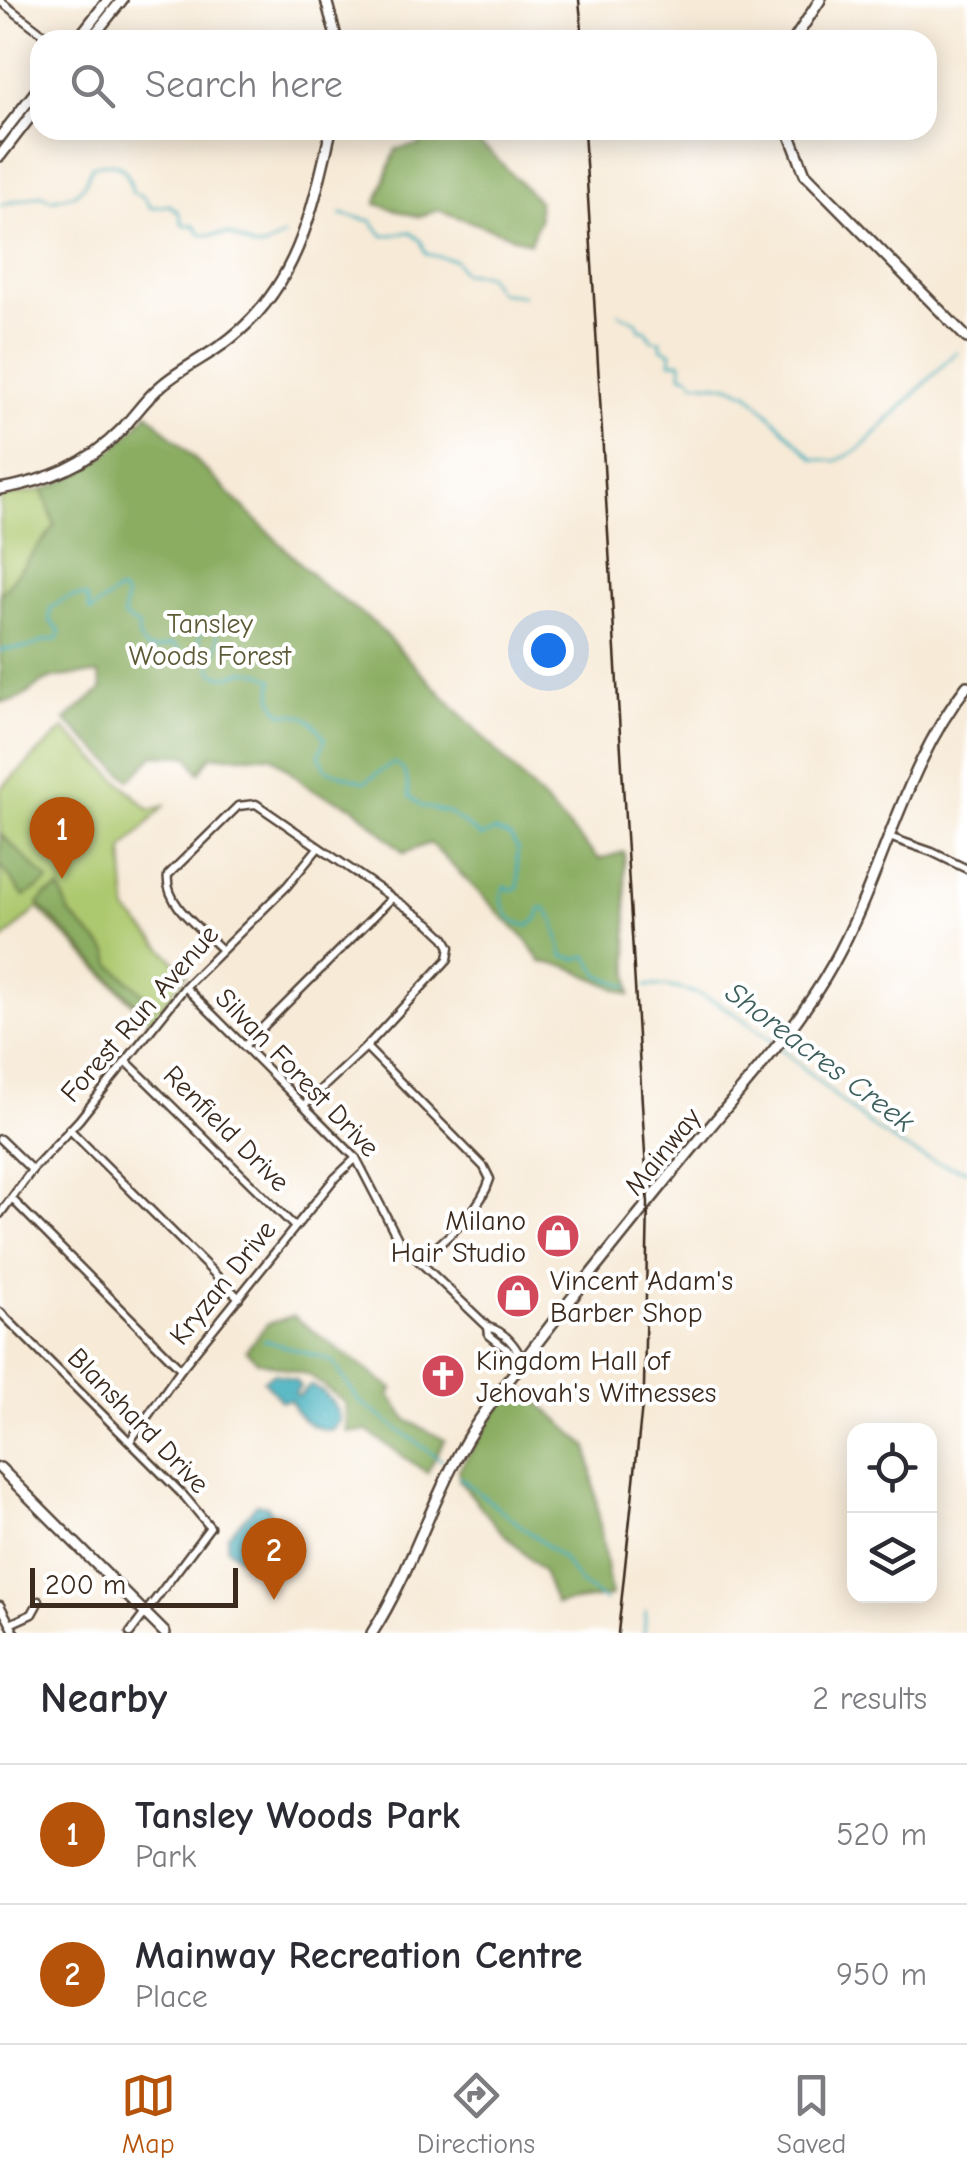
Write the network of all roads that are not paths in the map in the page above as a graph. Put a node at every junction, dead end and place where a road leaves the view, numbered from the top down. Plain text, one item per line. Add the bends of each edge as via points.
1 (108, 0) edge
2 (122, 0) edge
3 (326, 0) edge
4 (820, 0) edge
5 (0, 1) edge
6 (39, 30) edge
7 (85, 30) edge
8 (98, 30) edge
9 (334, 30) edge
10 (800, 30) edge
11 (30, 99) edge
12 (30, 117) edge
13 (0, 137) edge
14 (328, 140) edge
15 (792, 140) edge
16 (0, 156) edge
17 (967, 338) edge
18 (0, 489) edge
19 (967, 686) edge
20 (888, 837) junction
21 (318, 848) junction
22 (967, 869) edge
23 (392, 898) junction
24 (221, 949) junction
25 (185, 987) junction
26 (244, 1046) junction
27 (366, 1046) junction
28 (126, 1061) junction
29 (304, 1105) junction
30 (69, 1129) junction
31 (0, 1140) edge
32 (356, 1158) junction
33 (32, 1170) junction
34 (12, 1199) junction
35 (0, 1214) edge
36 (295, 1227) junction
37 (420, 1262) junction
38 (239, 1298) junction
39 (0, 1312) edge
40 (523, 1362) junction
41 (182, 1369) junction
42 (130, 1441) junction
43 (0, 1468) edge
44 (39, 1601) dead end
45 (0, 1605) edge
46 (146, 1614) junction
47 (10, 1624) junction
48 (15, 1633) edge
49 (130, 1633) edge
50 (165, 1633) edge
51 (372, 1633) edge

1 - 7 street
2 - 8 street
3 - 9 street
4 - 10 street
5 - 6 street
11 - 13 street
12 - 16 street
14 - 18 street via 300,249 260,309 230,340 162,384 94,454 51,477
15 - 17 street via 805,174
19 - 20 street, Mainway
20 - 22 street
20 - 40 street, Mainway via 833,965
21 - 23 street
21 - 24 street, Forest Run Avenue
21 - 24 street via 256,804 238,806 168,874 172,899
23 - 26 street
23 - 27 street via 445,938 448,959
24 - 25 street, Forest Run Avenue
25 - 26 street, Silvan Forest Drive
25 - 28 street, Forest Run Avenue
26 - 29 street, Silvan Forest Drive
27 - 29 street
27 - 37 street via 484,1166 490,1180 472,1212
28 - 30 street, Forest Run Avenue
28 - 36 street, Renfield Drive
29 - 32 street, Silvan Forest Drive
30 - 33 street, Forest Run Avenue
30 - 38 street
31 - 33 street
32 - 36 street, Kryzan Drive
32 - 37 street, Silvan Forest Drive via 400,1244
33 - 34 street, Forest Run Avenue
34 - 35 street, Forest Run Avenue
34 - 41 street
36 - 38 street, Kryzan Drive
37 - 40 street, Silvan Forest Drive via 518,1348
38 - 41 street, Kryzan Drive
39 - 42 street, Blanshard Drive
40 - 51 street, Mainway via 450,1469
41 - 42 street, Kryzan Drive
42 - 46 street, Blanshard Drive via 210,1527
43 - 46 street
44 - 47 street via 32,1614
45 - 47 street
46 - 49 street
46 - 50 street
47 - 48 street

